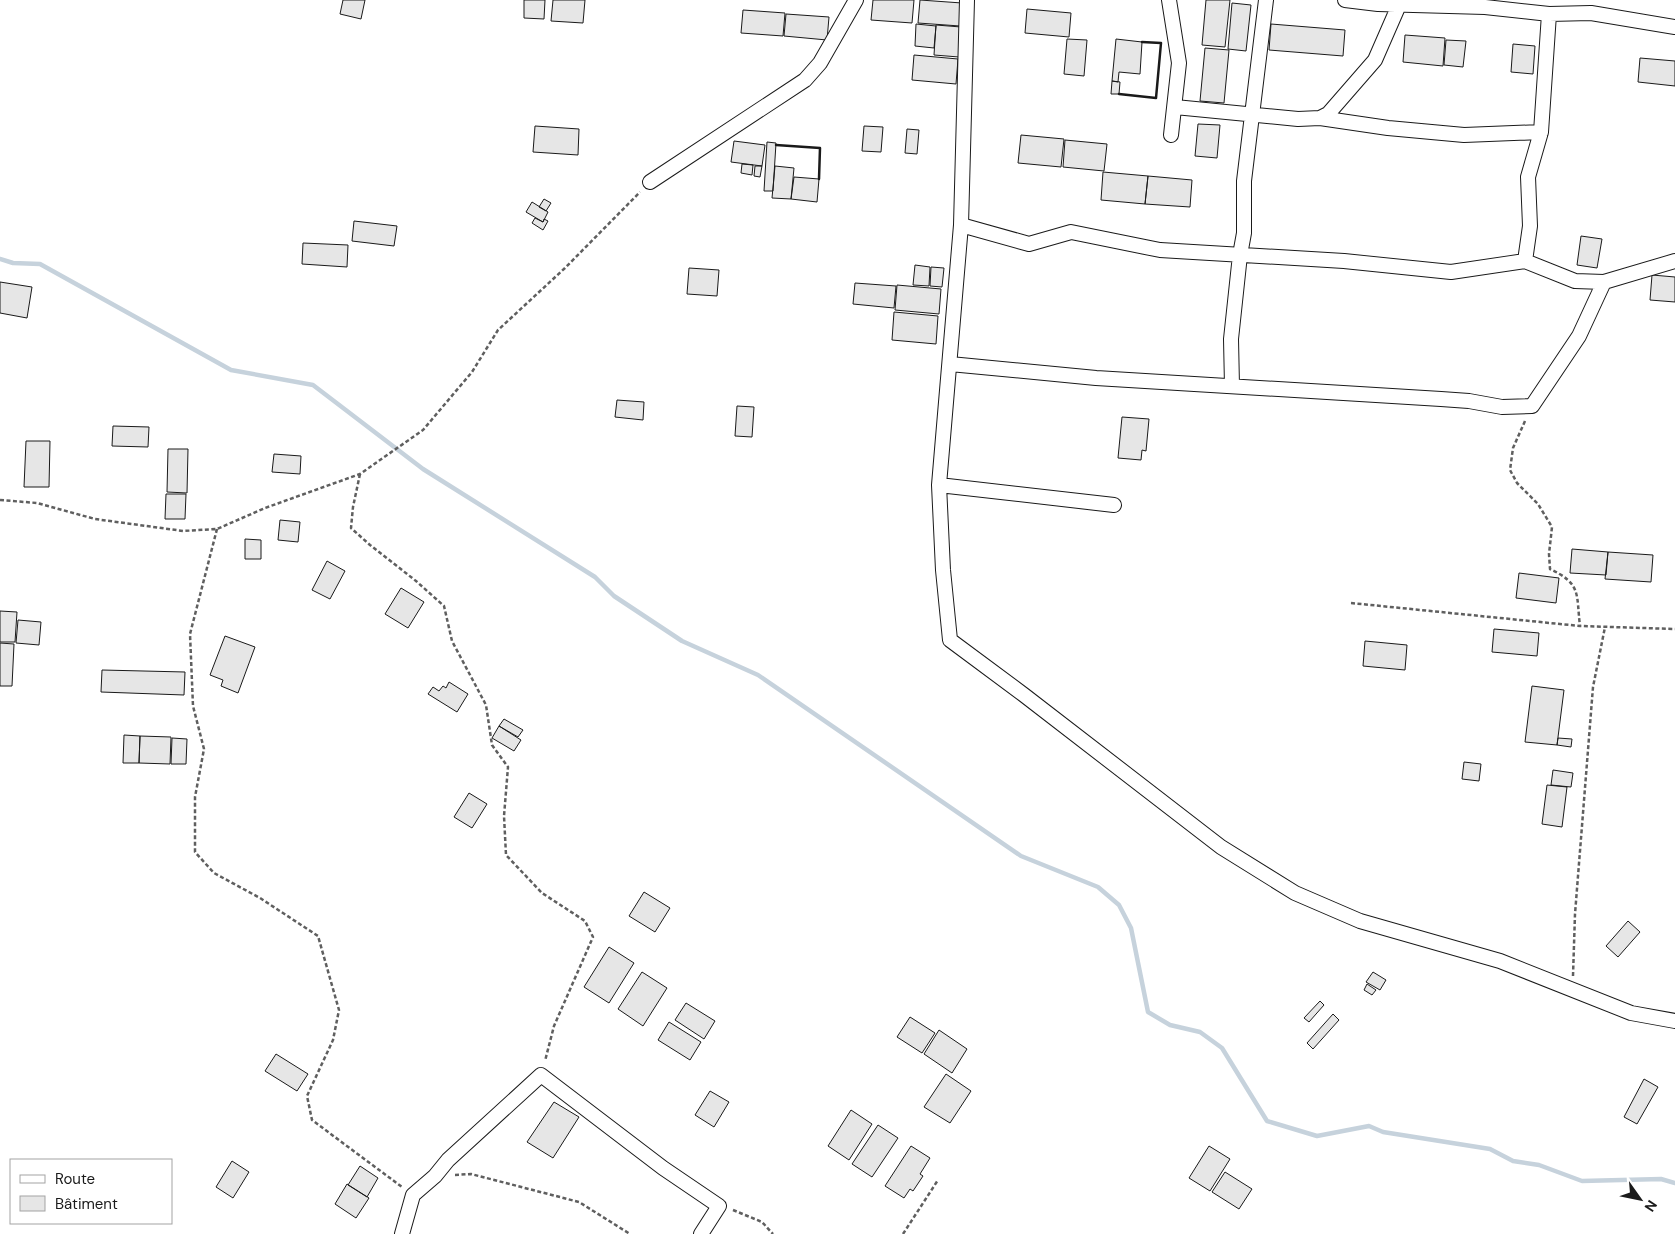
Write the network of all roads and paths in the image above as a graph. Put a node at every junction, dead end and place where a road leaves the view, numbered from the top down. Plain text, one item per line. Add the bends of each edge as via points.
1 (856, 0) edge
2 (967, 0) edge
3 (1169, 0) edge
4 (1266, 0) edge
5 (1345, 0) edge
6 (1399, 5) junction
7 (1548, 14) junction
8 (1675, 27) edge
9 (1175, 107) junction
10 (1252, 114) junction
11 (1320, 118) junction
12 (1541, 132) junction
13 (1171, 135) dead end
14 (650, 182) joint
15 (962, 225) junction
16 (1240, 255) junction
17 (1525, 261) junction
18 (1675, 261) edge
19 (1604, 282) junction
20 (950, 364) junction
21 (1232, 386) junction
22 (1532, 406) junction
23 (360, 474) junction
24 (939, 485) junction
25 (0, 500) edge
26 (1114, 505) dead end
27 (217, 529) junction
28 (1351, 603) dead end
29 (1580, 626) junction
30 (1605, 627) junction
31 (1675, 629) edge
32 (1573, 990) junction
33 (1675, 1021) edge
34 (541, 1075) junction
35 (435, 1176) junction
36 (938, 1180) dead end
37 (413, 1195) junction
38 (719, 1206) junction
39 (402, 1234) edge
40 (630, 1234) edge
41 (702, 1234) edge
42 (773, 1234) edge
43 (903, 1234) edge

1 - 14 street via 820,63 806,80
2 - 15 street
3 - 9 street via 1179,63
4 - 10 street
5 - 6 street
6 - 7 street via 1485,7
6 - 11 street via 1375,60 1328,114
7 - 8 street via 1591,13
7 - 12 street
9 - 10 street
9 - 13 street
10 - 11 street
10 - 16 street
11 - 12 street via 1464,135
12 - 17 street via 1528,176 1530,226
14 - 23 path via 498,330 472,372 423,430
15 - 16 street via 1029,244 1071,232 1160,250
15 - 20 street
16 - 17 street via 1451,272
16 - 21 street via 1231,339
17 - 19 street via 1575,281
18 - 19 street
19 - 22 street via 1579,336
20 - 21 street via 1096,378
20 - 24 street
21 - 22 street via 1469,401 1502,407
22 - 29 path via 1513,448 1510,470 1552,527 1550,569 1575,586
23 - 27 path
23 - 34 path via 352,528 444,606 452,641 486,705 492,745 508,767 504,816 506,855 542,893 585,921 593,937 554,1026
24 - 26 street
24 - 32 street via 950,640 1221,847 1295,893 1360,921 1500,961
25 - 27 path via 37,504 95,520 183,531
27 - 37 path via 190,634 193,706 204,749 196,797 195,852 214,872 318,936 339,1010 333,1040 307,1096 312,1120
28 - 29 path
29 - 30 path
30 - 31 path
30 - 32 path via 1593,687 1574,914
32 - 33 street via 1631,1013
34 - 35 street via 448,1160
34 - 38 street via 663,1168
35 - 37 street
35 - 40 path via 471,1174 579,1202
36 - 43 path
37 - 39 street
38 - 41 street
38 - 42 path via 762,1222

